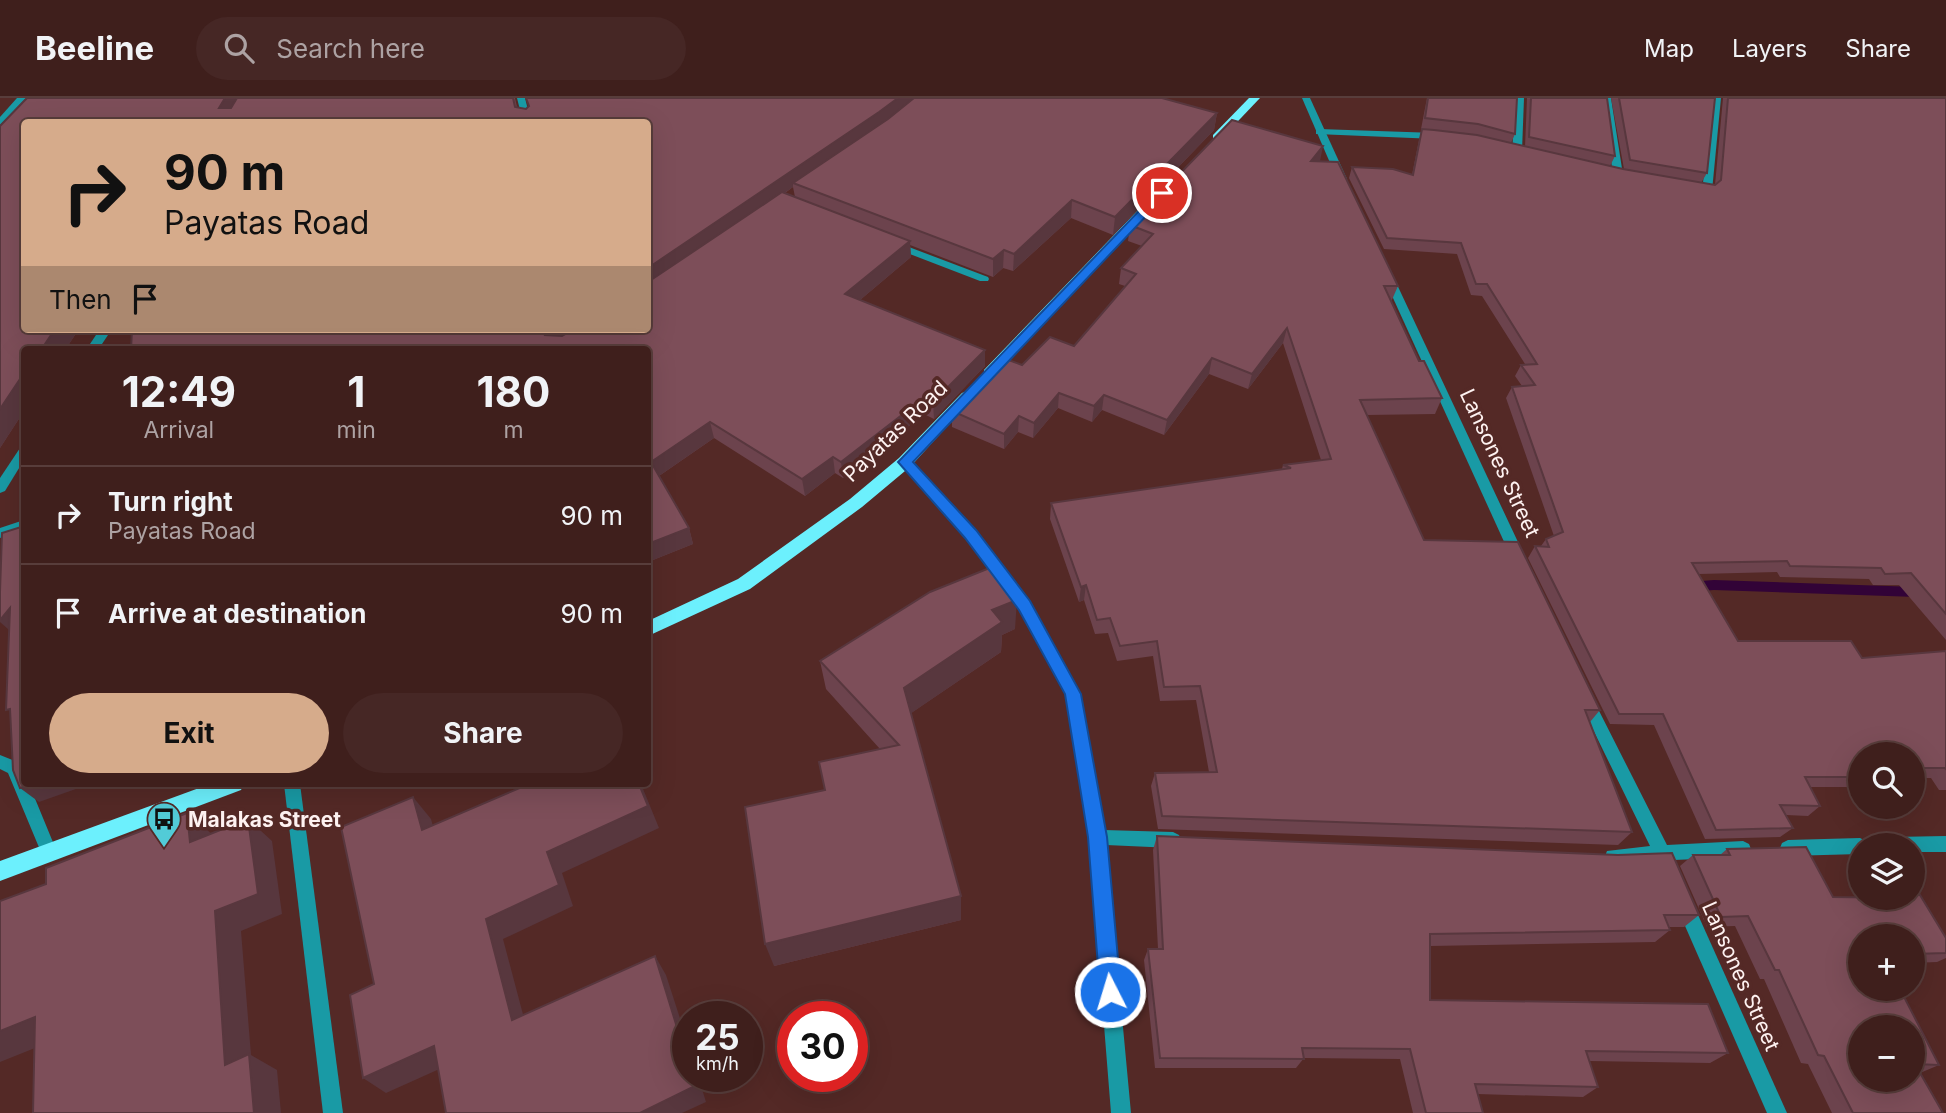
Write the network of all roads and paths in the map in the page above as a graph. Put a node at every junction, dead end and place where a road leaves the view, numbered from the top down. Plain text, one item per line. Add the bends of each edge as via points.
1 (22, 98) edge
2 (521, 98) edge
3 (1255, 98) edge
4 (1306, 98) edge
5 (1520, 98) edge
6 (1607, 98) edge
7 (1717, 98) edge
8 (526, 119) edge
9 (0, 122) edge
10 (1319, 132) junction
11 (1451, 138) edge
12 (1209, 146) edge
13 (1506, 148) edge
14 (1517, 151) junction
15 (1529, 154) edge
16 (1605, 172) edge
17 (1618, 176) junction
18 (1630, 178) edge
19 (1694, 188) edge
20 (1348, 193) edge
21 (1153, 202) edge
22 (883, 240) edge
23 (1383, 266) edge
24 (984, 279) dead end
25 (21, 456) edge
26 (905, 462) junction
27 (0, 488) edge
28 (21, 526) edge
29 (0, 533) edge
30 (1526, 575) edge
31 (651, 627) edge
32 (1582, 690) edge
33 (0, 762) edge
34 (21, 785) edge
35 (22, 787) edge
36 (226, 787) edge
37 (292, 787) edge
38 (1097, 837) junction
39 (1194, 841) edge
40 (1925, 844) edge
41 (1946, 844) edge
42 (1848, 846) edge
43 (1662, 851) junction
44 (49, 852) junction
45 (1591, 856) edge
46 (0, 871) edge
47 (333, 1113) edge
48 (1121, 1113) edge
49 (1777, 1113) edge

1 - 9 street
2 - 8 street
3 - 12 main road
4 - 10 street
5 - 14 street
6 - 17 street
7 - 19 street via 1707,191
10 - 11 street
10 - 20 street
13 - 14 street
14 - 15 street
16 - 17 street
17 - 18 street
21 - 26 main road, Payatas Road
22 - 24 street
23 - 30 street, Lansones Street
25 - 27 street
26 - 31 main road, Payatas Road via 744,584
26 - 38 street via 971,534 1025,606 1073,694
28 - 29 street
32 - 43 street, Lansones Street
33 - 34 street via 14,768
35 - 44 street
36 - 44 main road
37 - 47 street
38 - 39 street
38 - 48 street
40 - 41 street
42 - 43 street
43 - 45 street
43 - 49 street, Lansones Street
44 - 46 main road

